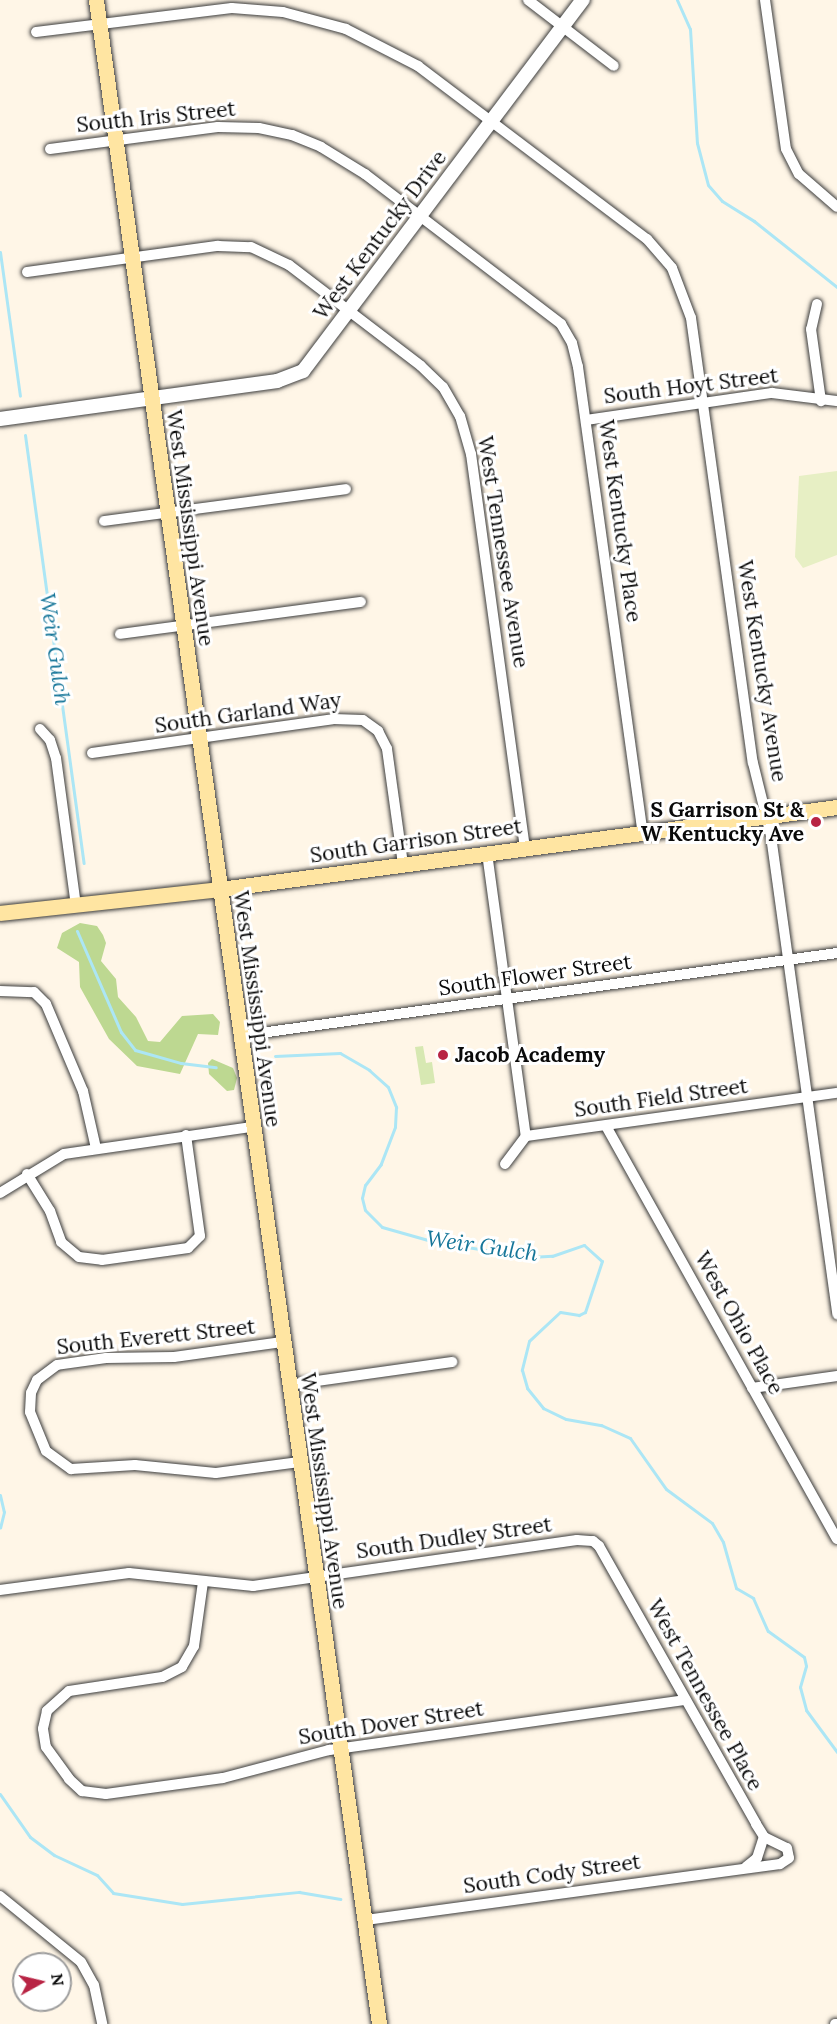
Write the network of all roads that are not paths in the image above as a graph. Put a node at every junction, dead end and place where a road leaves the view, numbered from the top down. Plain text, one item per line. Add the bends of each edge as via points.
1 (96, 0) edge
2 (528, 0) edge
3 (583, 0) edge
4 (765, 0) edge
5 (99, 23) junction
6 (562, 27) junction
7 (36, 32) dead end
8 (615, 66) dead end
9 (492, 121) junction
10 (115, 140) junction
11 (50, 149) dead end
12 (837, 207) edge
13 (420, 216) junction
14 (132, 258) junction
15 (27, 272) dead end
16 (817, 304) dead end
17 (348, 311) junction
18 (151, 399) junction
19 (820, 401) junction
20 (837, 401) edge
21 (703, 403) junction
22 (0, 419) edge
23 (586, 420) junction
24 (346, 489) dead end
25 (167, 513) junction
26 (104, 521) dead end
27 (361, 602) dead end
28 (182, 626) junction
29 (120, 634) dead end
30 (40, 729) dead end
31 (199, 738) junction
32 (92, 753) dead end
33 (837, 807) edge
34 (767, 816) junction
35 (643, 833) junction
36 (525, 848) junction
37 (487, 853) junction
38 (403, 864) junction
39 (220, 889) junction
40 (76, 905) junction
41 (0, 913) edge
42 (837, 952) edge
43 (789, 959) junction
44 (0, 991) edge
45 (507, 999) junction
46 (239, 1036) junction
47 (837, 1093) edge
48 (807, 1098) junction
49 (606, 1125) junction
50 (252, 1126) junction
51 (186, 1135) junction
52 (526, 1136) junction
53 (96, 1148) junction
54 (505, 1164) dead end
55 (27, 1174) junction
56 (0, 1192) edge
57 (832, 1235) edge
58 (837, 1314) edge
59 (282, 1342) junction
60 (452, 1362) dead end
61 (837, 1376) edge
62 (288, 1385) junction
63 (753, 1388) junction
64 (299, 1462) junction
65 (832, 1520) edge
66 (837, 1539) edge
67 (592, 1541) joint
68 (314, 1578) junction
69 (203, 1582) junction
70 (0, 1590) edge
71 (685, 1700) junction
72 (338, 1748) junction
73 (764, 1838) junction
74 (789, 1858) joint
75 (746, 1867) junction
76 (0, 1896) edge
77 (364, 1920) junction
78 (102, 2024) edge
79 (379, 2024) edge

1 - 5 main road, West Mississippi Avenue
2 - 6 street
3 - 6 street, West Kentucky Drive
4 - 12 street via 783,138 790,160 807,182
5 - 7 street, West Kentucky Avenue
5 - 9 street, West Kentucky Avenue via 232,8 316,19 388,47
5 - 10 main road, West Mississippi Avenue
6 - 8 street
6 - 9 street, West Kentucky Drive
9 - 13 street, West Kentucky Drive
9 - 21 street, West Kentucky Avenue via 646,239 665,258 688,307
10 - 11 street, South Iris Street
10 - 13 street, South Iris Street via 218,127 275,131 336,155
10 - 14 main road, West Mississippi Avenue
13 - 17 street, West Kentucky Drive
13 - 23 street, West Kentucky Place via 561,324 576,354
14 - 15 street, West Tennessee Avenue
14 - 17 street, West Tennessee Avenue via 224,245 251,247 279,259
14 - 18 main road, West Mississippi Avenue
16 - 19 street via 811,329
17 - 18 street, West Kentucky Drive via 308,366 295,376
17 - 36 street, West Tennessee Avenue via 437,381 453,403 465,431
18 - 22 street
18 - 25 main road, West Mississippi Avenue
19 - 20 street, South Hoyt Street
19 - 21 street, South Hoyt Street via 777,393
21 - 23 street, South Hoyt Street
21 - 34 street, West Kentucky Avenue via 753,763
23 - 35 street, West Kentucky Place
24 - 25 street
25 - 26 street
25 - 28 main road, West Mississippi Avenue
27 - 28 street
28 - 29 street
28 - 31 main road, West Mississippi Avenue
30 - 40 street via 50,740 56,758
31 - 32 street, South Garland Way
31 - 38 street, South Garland Way via 340,719 356,718 370,724 382,736 388,753
31 - 39 main road, West Mississippi Avenue
33 - 34 main road, South Garrison Street
34 - 35 main road, South Garrison Street
34 - 43 street, West Kentucky Avenue
35 - 36 main road, South Garrison Street
36 - 37 main road, South Garrison Street
37 - 38 main road, South Garrison Street
37 - 45 street
38 - 39 main road, South Garrison Street
39 - 40 main road, South Garrison Street
39 - 46 main road, West Mississippi Avenue
40 - 41 main road, South Garrison Street
42 - 43 street, South Flower Street
43 - 45 street, South Flower Street
43 - 48 street, West Kentucky Avenue
44 - 53 street via 34,992 46,1004 83,1091
45 - 46 street, South Flower Street
45 - 52 street
46 - 50 main road, West Mississippi Avenue
47 - 48 street, South Field Street
48 - 49 street, South Field Street
48 - 57 street, West Kentucky Avenue
49 - 52 street, South Field Street
49 - 63 street, West Ohio Place
50 - 51 street
50 - 59 main road, West Mississippi Avenue
51 - 53 street
51 - 55 street via 200,1236 188,1248 102,1260 79,1257 61,1242 50,1211
52 - 54 street
53 - 55 street via 57,1156
55 - 56 street
57 - 58 street, West Kentucky Avenue
59 - 62 main road, West Mississippi Avenue
59 - 64 street, South Everett Street via 180,1356 106,1358 57,1365 37,1380 31,1393 30,1412 46,1451 71,1469 135,1465 216,1473
60 - 62 street
61 - 63 street
62 - 64 main road, West Mississippi Avenue
63 - 65 street, West Ohio Place
64 - 68 main road, West Mississippi Avenue
65 - 66 street, West Ohio Place
67 - 68 street, South Dudley Street
67 - 71 street, West Tennessee Place via 603,1552
68 - 69 street, South Dudley Street via 253,1586
68 - 72 main road, West Mississippi Avenue
69 - 70 street, South Dudley Street via 129,1573
69 - 72 street, South Dover Street via 194,1646 183,1667 162,1677 61,1695 51,1705 43,1723 43,1738 50,1755 79,1789 101,1794 230,1777
71 - 72 street, South Dover Street
71 - 73 street, West Tennessee Place
72 - 77 main road, West Mississippi Avenue
73 - 74 street, West Tennessee Place via 787,1848
73 - 75 street via 757,1858
74 - 75 street, South Cody Street via 780,1864
75 - 77 street, South Cody Street
76 - 78 street via 81,1962 94,1985
77 - 79 main road, West Mississippi Avenue

